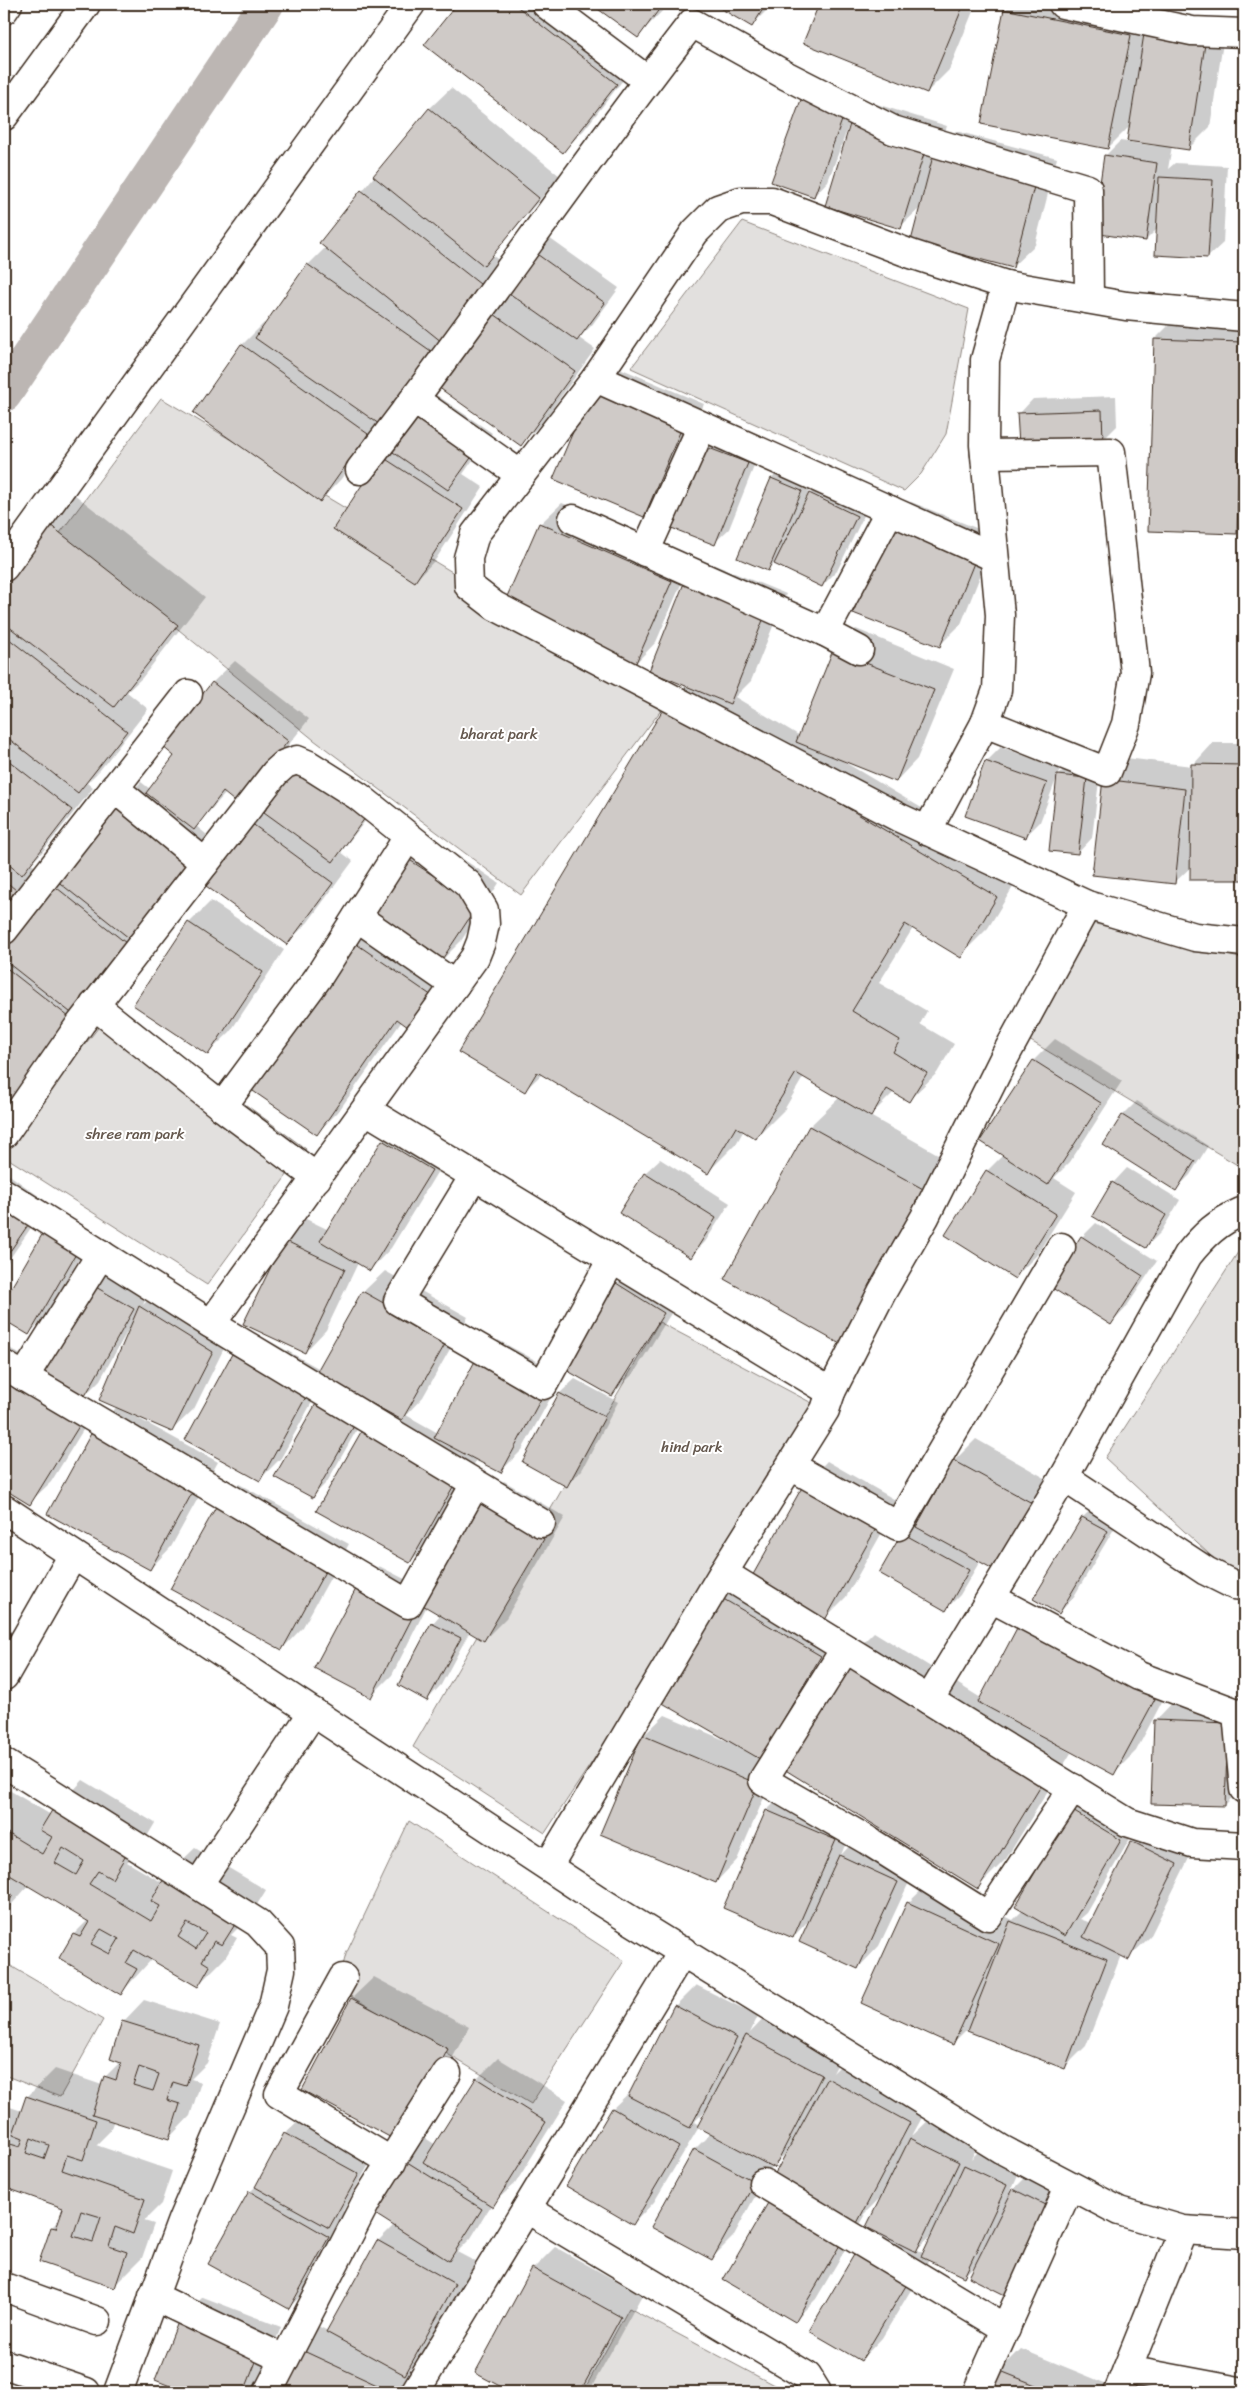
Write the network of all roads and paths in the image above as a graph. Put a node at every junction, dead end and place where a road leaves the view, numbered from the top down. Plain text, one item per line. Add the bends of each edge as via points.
1 (8, 4) edge
2 (86, 4) edge
3 (411, 4) edge
4 (546, 4) edge
5 (1063, 4) edge
6 (4, 10) edge
7 (1244, 33) edge
8 (647, 80) junction
9 (4, 116) edge
10 (1006, 285) junction
11 (1089, 299) junction
12 (1244, 317) edge
13 (596, 378) junction
14 (415, 400) junction
15 (702, 426) junction
16 (985, 454) junction
17 (360, 470) dead end
18 (521, 475) junction
19 (890, 510) junction
20 (573, 519) dead end
21 (645, 552) junction
22 (994, 557) junction
23 (4, 568) edge
24 (824, 632) junction
25 (859, 650) dead end
26 (188, 694) dead end
27 (985, 723) junction
28 (114, 788) junction
29 (927, 831) junction
30 (408, 837) junction
31 (205, 863) junction
32 (1087, 905) junction
33 (357, 917) junction
34 (4, 930) edge
35 (1244, 942) edge
36 (455, 985) junction
37 (94, 1005) junction
38 (222, 1107) junction
39 (366, 1110) junction
40 (4, 1134) edge
41 (474, 1176) junction
42 (317, 1178) junction
43 (4, 1193) edge
44 (1244, 1213) edge
45 (1062, 1247) dead end
46 (101, 1254) junction
47 (612, 1259) junction
48 (211, 1324) junction
49 (14, 1371) edge
50 (830, 1392) junction
51 (791, 1466) junction
52 (1064, 1477) junction
53 (475, 1484) junction
54 (4, 1509) edge
55 (541, 1523) dead end
56 (73, 1555) junction
57 (723, 1573) junction
58 (1244, 1586) edge
59 (991, 1598) junction
60 (845, 1649) junction
61 (4, 1676) edge
62 (929, 1700) junction
63 (313, 1712) junction
64 (4, 1763) edge
65 (1073, 1788) junction
66 (1244, 1789) edge
67 (1244, 1846) edge
68 (548, 1866) junction
69 (198, 1885) junction
70 (683, 1951) junction
71 (343, 1978) dead end
72 (447, 2073) dead end
73 (392, 2162) junction
74 (763, 2184) dead end
75 (1069, 2187) junction
76 (527, 2209) junction
77 (1184, 2230) junction
78 (1244, 2234) edge
79 (4, 2287) edge
80 (153, 2296) junction
81 (97, 2321) dead end
82 (1006, 2329) junction
83 (284, 2359) junction
84 (4, 2364) edge
85 (1123, 2381) edge
86 (86, 2392) edge
87 (118, 2392) edge
88 (268, 2392) edge
89 (415, 2392) edge
90 (817, 2392) edge
91 (977, 2392) edge
92 (1244, 2392) edge

1 - 6 street
2 - 9 street
3 - 23 street
4 - 8 street
5 - 7 street via 1192,31
8 - 11 street via 692,23 893,130 1088,189
8 - 14 street
10 - 11 street
10 - 13 street via 912,254 772,201 741,200 718,209 695,232
10 - 16 street via 985,360
11 - 12 street via 1126,306
13 - 15 street
13 - 18 street
14 - 17 street
14 - 18 street
15 - 19 street
15 - 21 street
16 - 22 street
16 - 27 street via 1111,452 1135,673 1126,724 1106,772
18 - 29 street via 475,534 468,558 469,586 495,606
19 - 22 street
19 - 24 street
20 - 21 street
21 - 24 street
22 - 27 street via 1000,615 997,690
24 - 25 street
26 - 28 street
27 - 29 street
28 - 31 street
28 - 34 street
29 - 32 street
30 - 31 street via 358,796 297,760 285,764 275,773
30 - 33 street
30 - 36 street via 469,885 484,910 481,942 475,957
31 - 37 street
32 - 35 street via 1195,937
32 - 50 street
33 - 36 street
33 - 38 street via 317,979
36 - 39 street
37 - 38 street
37 - 40 street
38 - 42 street
39 - 41 street
39 - 42 street
41 - 47 street
41 - 47 street via 398,1301 543,1385
42 - 48 street
43 - 46 street
44 - 52 street via 1223,1220 1205,1233 1188,1255
45 - 51 street via 898,1526
46 - 48 street
46 - 49 street
47 - 50 street
48 - 53 street
49 - 53 street via 408,1604
50 - 51 street via 826,1410
51 - 57 street
52 - 58 street via 1206,1571 1234,1585
52 - 59 street
53 - 55 street
54 - 56 street
56 - 61 street
56 - 63 street
57 - 60 street
57 - 68 street
59 - 62 street
59 - 66 street via 1139,1676 1237,1713
60 - 62 street
60 - 65 street via 763,1780 868,1840 988,1916
62 - 65 street
63 - 68 street
63 - 69 street
64 - 69 street
65 - 67 street via 1127,1822 1192,1843
68 - 70 street
69 - 80 street via 258,1923 280,1947 281,1970 273,2006
70 - 75 street via 1002,2149
70 - 76 street
71 - 73 street via 279,2094
72 - 73 street
73 - 83 street via 366,2200
74 - 82 street
75 - 77 street via 1119,2211
75 - 82 street
76 - 89 street
76 - 90 street via 807,2376
77 - 78 street
77 - 85 street
79 - 81 street
80 - 83 street
80 - 87 street
82 - 91 street
83 - 88 street
84 - 86 street
85 - 92 street

